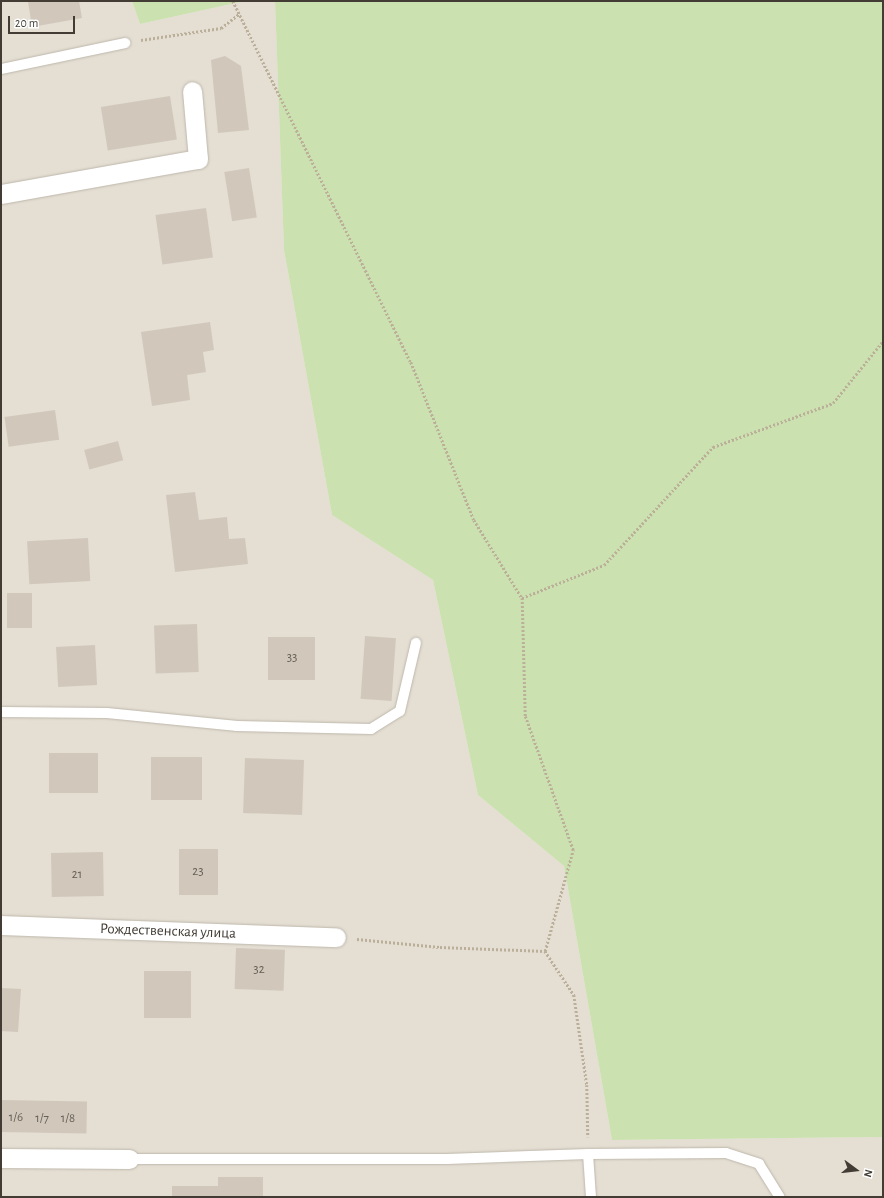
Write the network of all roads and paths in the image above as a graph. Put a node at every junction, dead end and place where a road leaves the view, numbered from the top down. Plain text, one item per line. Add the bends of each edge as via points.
1 (233, 1) edge
2 (240, 13) junction
3 (125, 43) joint
4 (1, 69) edge
5 (192, 91) dead end
6 (1, 194) edge
7 (883, 341) edge
8 (522, 598) junction
9 (416, 643) dead end
10 (1, 712) edge
11 (1, 925) edge
12 (336, 937) joint
13 (545, 951) junction
14 (588, 1154) junction
15 (1, 1158) edge
16 (129, 1159) joint
17 (591, 1197) edge
18 (780, 1197) edge

1 - 2 path
2 - 3 path via 221,28
2 - 8 path via 306,154 411,362 474,520
3 - 4 lane
5 - 6 street via 198,159
7 - 8 path via 833,403 713,447 604,565
8 - 13 path via 525,716 573,850
9 - 10 lane via 400,711 371,729 237,726 106,713
11 - 12 street, Рождественская улица
12 - 13 path via 440,947
13 - 14 path via 574,995 587,1085
14 - 16 lane via 439,1159
14 - 17 lane
14 - 18 lane via 726,1153 759,1164
15 - 16 street

